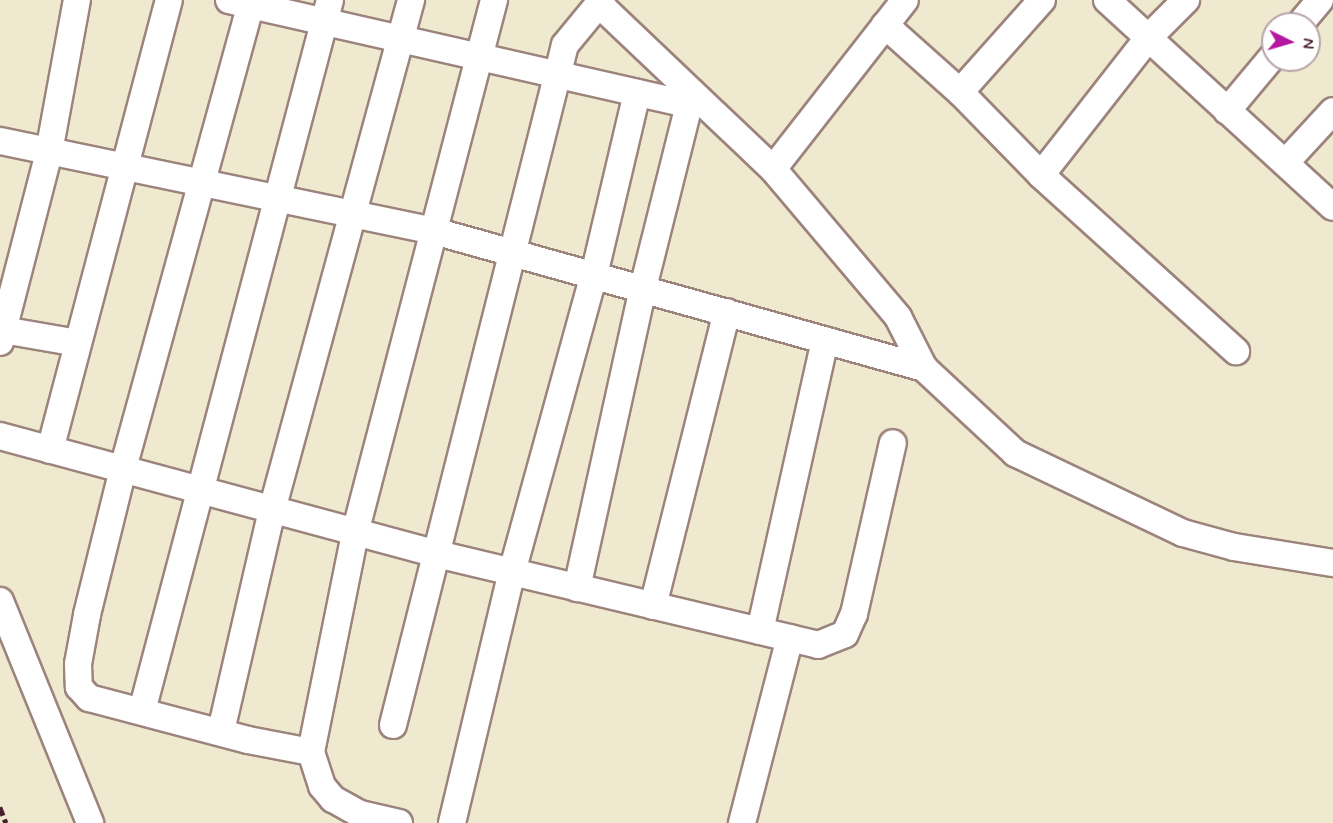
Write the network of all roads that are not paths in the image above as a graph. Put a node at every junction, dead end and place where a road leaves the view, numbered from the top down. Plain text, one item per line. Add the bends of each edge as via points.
1 (77, 0) edge
2 (169, 0) edge
3 (411, 0) edge
4 (494, 0) edge
5 (905, 0) edge
6 (1042, 0) edge
7 (1107, 0) edge
8 (1186, 0) edge
9 (1320, 0) edge
10 (244, 2) edge
11 (601, 2) edge
12 (328, 11) edge
13 (1310, 12) edge
14 (885, 25) junction
15 (1148, 38) junction
16 (401, 39) junction
17 (478, 57) junction
18 (1261, 70) edge
19 (558, 76) junction
20 (960, 92) junction
21 (637, 93) junction
22 (690, 98) junction
23 (1227, 111) junction
24 (1333, 111) edge
25 (0, 141) edge
26 (50, 152) junction
27 (1286, 162) junction
28 (124, 167) junction
29 (773, 170) junction
30 (1041, 175) junction
31 (204, 184) junction
32 (276, 199) junction
33 (1333, 207) edge
34 (352, 214) junction
35 (434, 231) junction
36 (513, 253) junction
37 (594, 275) junction
38 (643, 288) junction
39 (727, 312) junction
40 (2, 336) edge
41 (825, 340) junction
42 (78, 343) junction
43 (1236, 351) dead end
44 (924, 368) junction
45 (0, 436) edge
46 (893, 443) dead end
47 (51, 450) junction
48 (123, 469) junction
49 (200, 490) junction
50 (272, 510) junction
51 (355, 533) junction
52 (437, 554) junction
53 (1333, 563) edge
54 (512, 572) junction
55 (577, 588) junction
56 (0, 601) edge
57 (653, 606) junction
58 (760, 632) junction
59 (790, 638) junction
60 (142, 711) junction
61 (393, 725) dead end
62 (222, 731) junction
63 (312, 752) junction
64 (90, 823) edge
65 (399, 823) edge
66 (452, 823) edge
67 (742, 823) edge

1 - 26 street
2 - 28 street
3 - 16 street
4 - 17 street
5 - 14 street
6 - 20 street
7 - 15 street
8 - 15 street
9 - 13 street
10 - 12 street
10 - 31 street
11 - 19 street via 565,45
11 - 22 street
12 - 16 street
12 - 32 street
14 - 20 street
14 - 29 street
15 - 23 street
15 - 30 street
16 - 17 street
16 - 34 street
17 - 19 street
17 - 35 street
18 - 23 street
19 - 21 street
19 - 36 street
20 - 30 street
21 - 22 street
21 - 37 street
22 - 29 street
22 - 38 street
23 - 27 street
24 - 27 street
25 - 26 street
26 - 28 street
26 - 40 street
27 - 33 street
28 - 31 street
28 - 42 street
29 - 44 street via 898,317
30 - 43 street
31 - 32 street
31 - 48 street
32 - 34 street
32 - 49 street
34 - 35 street
34 - 50 street
35 - 36 street
35 - 51 street
36 - 37 street
36 - 52 street
37 - 38 street
37 - 54 street
38 - 39 street
38 - 55 street
39 - 41 street
39 - 57 street
40 - 42 street
41 - 44 street
41 - 58 street
42 - 47 street
44 - 53 street via 1015,453 1140,516 1234,547
45 - 47 street
46 - 59 street via 854,614 845,634 818,645
47 - 48 street
48 - 49 street
48 - 60 street via 87,615 78,664 79,687 89,698
49 - 50 street
49 - 60 street
50 - 51 street
50 - 62 street
51 - 52 street
51 - 63 street
52 - 54 street
52 - 61 street
54 - 55 street
54 - 66 street
55 - 57 street
56 - 64 street
57 - 58 street
58 - 59 street
59 - 67 street
60 - 62 street
62 - 63 street
63 - 65 street via 322,786 333,799 360,814

